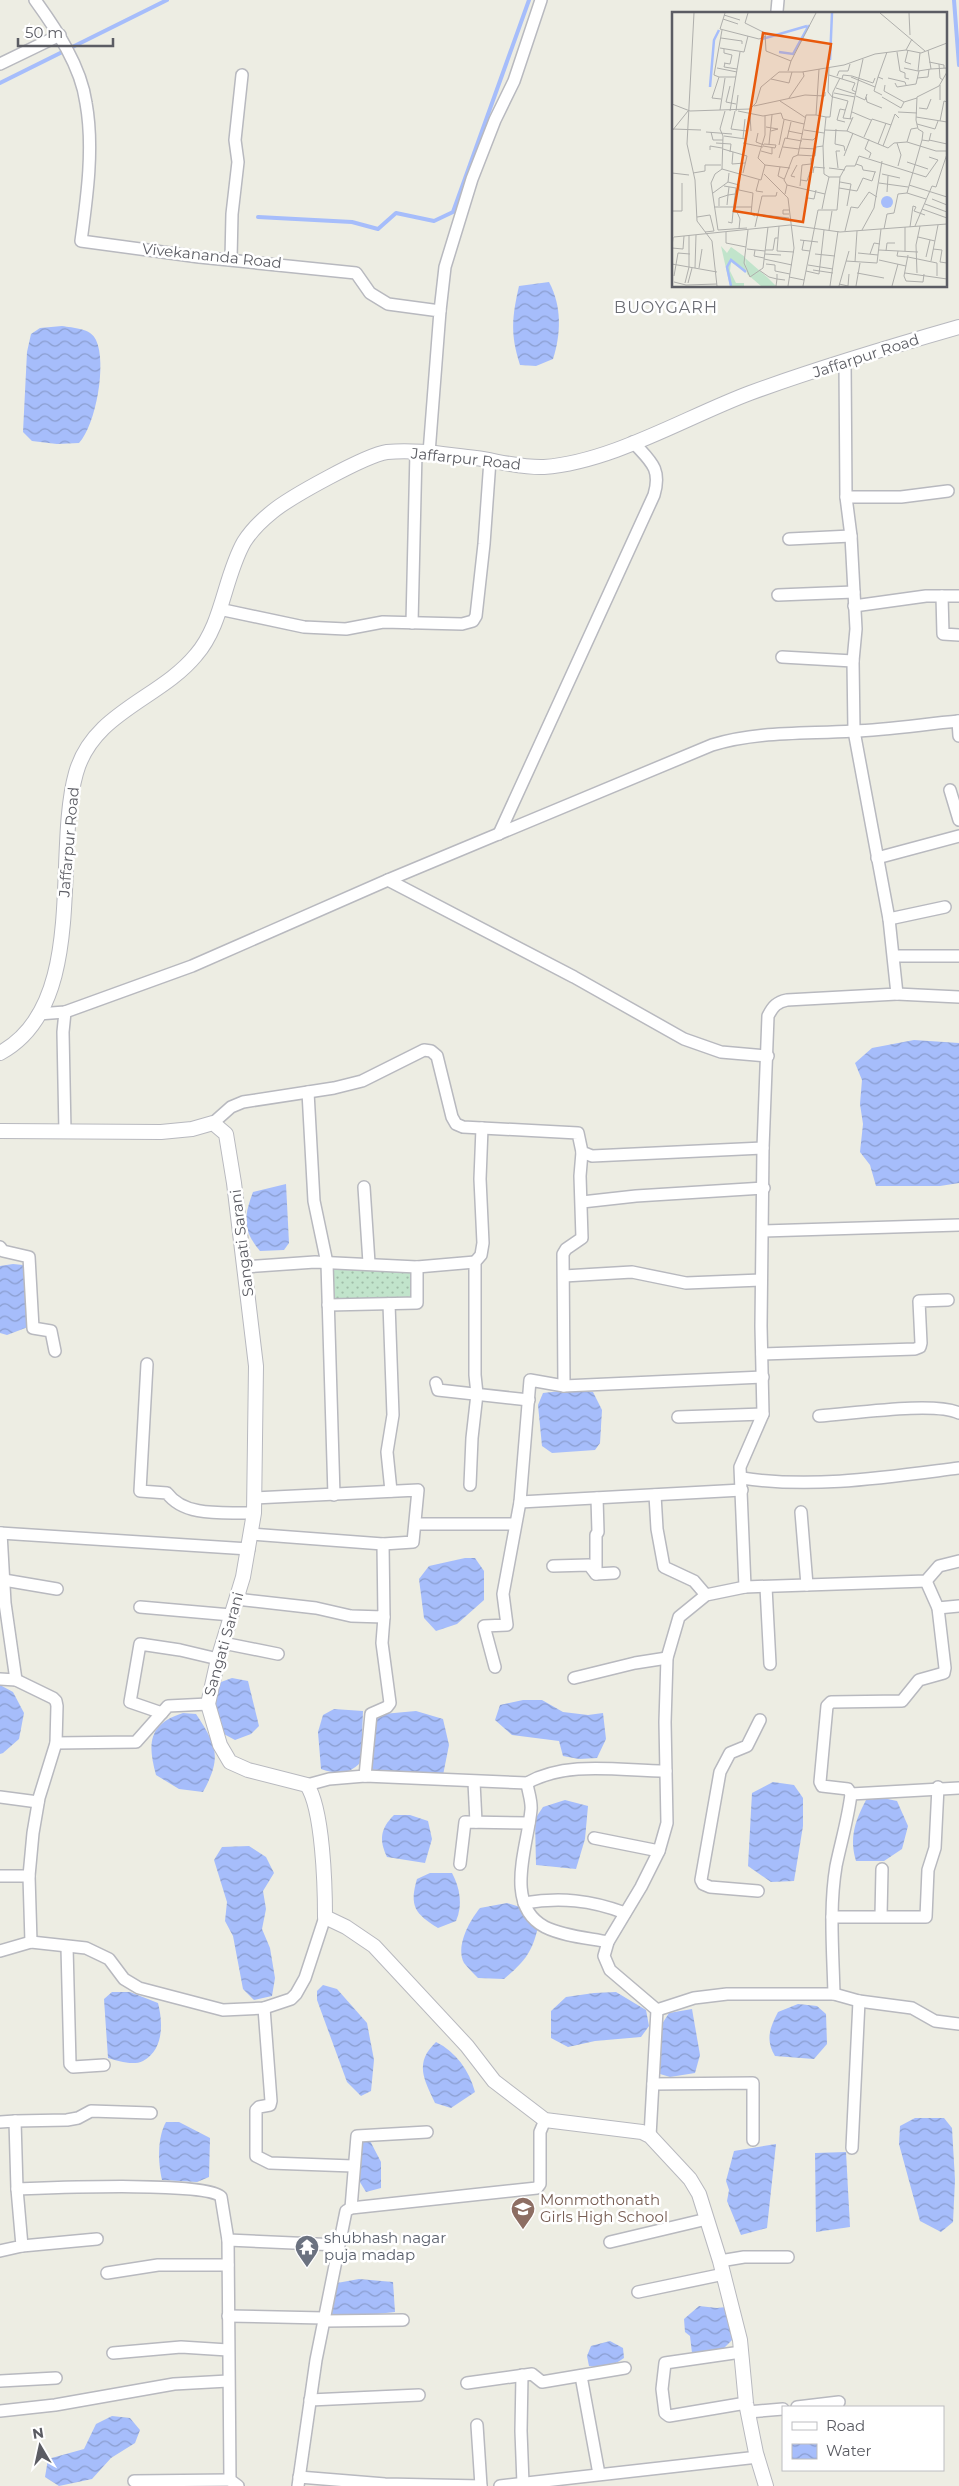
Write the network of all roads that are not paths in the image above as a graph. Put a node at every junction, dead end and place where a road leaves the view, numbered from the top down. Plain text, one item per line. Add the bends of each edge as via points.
1 (35, 0) edge
2 (541, 0) edge
3 (61, 38) junction
4 (0, 64) edge
5 (242, 74) dead end
6 (230, 259) junction
7 (440, 311) junction
8 (959, 327) edge
9 (845, 362) junction
10 (633, 442) junction
11 (423, 452) junction
12 (490, 460) junction
13 (948, 490) dead end
14 (846, 497) junction
15 (851, 536) junction
16 (790, 539) dead end
17 (854, 592) junction
18 (778, 595) dead end
19 (942, 596) junction
20 (959, 596) edge
21 (854, 606) junction
22 (219, 609) junction
23 (412, 623) junction
24 (959, 635) edge
25 (782, 657) dead end
26 (853, 661) junction
27 (959, 721) edge
28 (854, 731) junction
29 (959, 736) edge
30 (950, 790) dead end
31 (959, 820) edge
32 (499, 834) junction
33 (959, 836) edge
34 (877, 858) junction
35 (388, 880) junction
36 (945, 907) dead end
37 (889, 919) junction
38 (894, 956) junction
39 (959, 956) edge
40 (897, 994) junction
41 (959, 997) edge
42 (65, 1012) junction
43 (38, 1014) junction
44 (0, 1053) edge
45 (768, 1056) junction
46 (308, 1092) junction
47 (213, 1123) junction
48 (482, 1128) junction
49 (0, 1131) edge
50 (65, 1132) junction
51 (763, 1148) junction
52 (582, 1152) junction
53 (364, 1187) dead end
54 (764, 1188) junction
55 (582, 1202) junction
56 (959, 1225) edge
57 (763, 1231) junction
58 (0, 1248) edge
59 (475, 1262) junction
60 (328, 1263) junction
61 (369, 1263) junction
62 (417, 1266) junction
63 (244, 1267) junction
64 (564, 1276) junction
65 (761, 1280) junction
66 (948, 1300) dead end
67 (389, 1304) junction
68 (328, 1305) junction
69 (55, 1352) dead end
70 (762, 1354) junction
71 (147, 1364) dead end
72 (763, 1377) junction
73 (436, 1383) dead end
74 (564, 1386) junction
75 (477, 1394) junction
76 (529, 1400) junction
77 (959, 1413) edge
78 (763, 1414) junction
79 (819, 1416) dead end
80 (678, 1417) dead end
81 (959, 1468) edge
82 (742, 1478) junction
83 (470, 1485) dead end
84 (742, 1490) junction
85 (391, 1491) junction
86 (334, 1495) junction
87 (656, 1495) junction
88 (254, 1498) junction
89 (597, 1498) junction
90 (520, 1502) junction
91 (801, 1512) dead end
92 (254, 1513) junction
93 (416, 1524) junction
94 (515, 1524) junction
95 (0, 1533) edge
96 (251, 1534) junction
97 (383, 1544) junction
98 (249, 1549) junction
99 (959, 1561) edge
100 (553, 1566) dead end
101 (614, 1573) dead end
102 (596, 1574) junction
103 (4, 1580) junction
104 (926, 1581) junction
105 (807, 1585) junction
106 (745, 1587) junction
107 (766, 1587) junction
108 (57, 1589) dead end
109 (706, 1595) junction
110 (236, 1599) junction
111 (959, 1606) edge
112 (140, 1607) dead end
113 (938, 1608) junction
114 (231, 1615) junction
115 (384, 1617) junction
116 (223, 1643) junction
117 (278, 1654) dead end
118 (667, 1658) junction
119 (218, 1659) junction
120 (770, 1664) dead end
121 (495, 1667) dead end
122 (574, 1678) dead end
123 (0, 1679) edge
124 (16, 1680) junction
125 (208, 1704) junction
126 (162, 1713) junction
127 (760, 1720) dead end
128 (56, 1743) junction
129 (666, 1771) junction
130 (365, 1776) junction
131 (474, 1782) junction
132 (528, 1783) junction
133 (308, 1785) junction
134 (938, 1787) junction
135 (959, 1788) edge
136 (851, 1794) junction
137 (0, 1797) edge
138 (38, 1802) junction
139 (476, 1822) junction
140 (529, 1823) junction
141 (594, 1838) dead end
142 (659, 1851) junction
143 (460, 1864) dead end
144 (882, 1869) dead end
145 (0, 1876) edge
146 (29, 1876) junction
147 (758, 1891) dead end
148 (524, 1903) junction
149 (624, 1914) junction
150 (832, 1916) junction
151 (881, 1916) junction
152 (325, 1917) junction
153 (30, 1942) junction
154 (608, 1942) junction
155 (67, 1947) junction
156 (0, 1951) edge
157 (834, 1994) junction
158 (859, 2001) junction
159 (264, 2008) junction
160 (657, 2010) junction
161 (959, 2024) edge
162 (104, 2065) dead end
163 (653, 2084) junction
164 (151, 2113) dead end
165 (545, 2120) junction
166 (14, 2121) junction
167 (0, 2122) edge
168 (427, 2132) dead end
169 (650, 2136) junction
170 (754, 2140) dead end
171 (852, 2148) dead end
172 (353, 2166) junction
173 (17, 2189) junction
174 (351, 2208) junction
175 (707, 2219) junction
176 (97, 2239) dead end
177 (228, 2240) junction
178 (610, 2242) dead end
179 (338, 2245) junction
180 (22, 2246) junction
181 (0, 2251) edge
182 (788, 2257) dead end
183 (228, 2265) junction
184 (722, 2268) junction
185 (107, 2273) dead end
186 (638, 2292) dead end
187 (228, 2316) junction
188 (324, 2319) junction
189 (403, 2320) dead end
190 (228, 2350) junction
191 (741, 2352) junction
192 (113, 2353) dead end
193 (625, 2368) dead end
194 (522, 2376) junction
195 (581, 2376) junction
196 (56, 2378) dead end
197 (0, 2381) edge
198 (228, 2382) junction
199 (467, 2383) dead end
200 (419, 2395) dead end
201 (310, 2400) junction
202 (839, 2402) dead end
203 (805, 2406) edge
204 (747, 2408) junction
205 (782, 2409) edge
206 (0, 2411) edge
207 (477, 2425) dead end
208 (758, 2457) junction
209 (599, 2474) junction
210 (134, 2481) dead end
211 (298, 2482) edge
212 (234, 2483) edge
213 (524, 2484) junction
214 (428, 2485) edge
215 (481, 2486) edge
216 (500, 2486) edge
217 (766, 2486) edge

1 - 3 street, Vivekananda Road
2 - 7 street via 514,81 472,180 445,266
3 - 4 street
3 - 6 street, Vivekananda Road via 86,102 87,195 82,241
5 - 6 street via 235,140 238,162
6 - 7 street, Vivekananda Road via 356,273 370,293 388,304
7 - 11 street
8 - 9 street, Jaffarpur Road
9 - 10 street, Jaffarpur Road via 752,392
9 - 14 street
10 - 12 street, Jaffarpur Road via 590,458 542,467
10 - 32 street via 653,464 658,481 654,495
11 - 12 street, Jaffarpur Road
11 - 22 street, Jaffarpur Road via 383,452 311,486 273,511 243,543
11 - 23 street
12 - 23 street via 475,619 462,624
13 - 14 street via 901,498
14 - 15 street
15 - 16 street
15 - 17 street
17 - 18 street
17 - 21 street
19 - 20 street
19 - 21 street
19 - 24 street via 943,634
21 - 26 street
22 - 23 street via 304,627 346,628 372,622
22 - 43 street, Jaffarpur Road via 199,653 178,674 118,714 99,731 76,771 69,816 57,970
25 - 26 street
26 - 28 street
27 - 28 street
27 - 29 street
28 - 32 street via 777,733 728,740
28 - 34 street
30 - 31 street
32 - 35 street
33 - 34 street
34 - 37 street
35 - 42 street via 192,966
35 - 45 street via 566,972 684,1039 721,1052
36 - 37 street
37 - 38 street
38 - 39 street
38 - 40 street
40 - 41 street
40 - 45 street via 778,1002 768,1016
42 - 43 street
42 - 50 street
43 - 44 street, Jaffarpur Road via 9,1048
45 - 51 street
46 - 47 street via 243,1102
46 - 48 street via 362,1081 414,1054 431,1051 440,1063 456,1124
46 - 60 street via 314,1201
47 - 50 street via 161,1132
47 - 63 street, Sangati Sarani via 226,1134
48 - 52 street via 578,1133
48 - 59 street via 483,1243 481,1255
49 - 50 street
51 - 52 street via 592,1156
51 - 54 street
52 - 55 street
53 - 61 street
54 - 55 street
54 - 57 street
55 - 64 street via 582,1238 564,1251
56 - 57 street
57 - 65 street
58 - 69 street via 29,1257 33,1328 51,1331
59 - 62 street
59 - 75 street
60 - 61 street
60 - 63 street
60 - 68 street
61 - 62 street
62 - 67 street via 417,1303
63 - 88 street, Sangati Sarani via 256,1366
64 - 65 street via 632,1272 686,1283
64 - 74 street
65 - 70 street
66 - 70 street via 919,1301 921,1343 916,1349
67 - 68 street
67 - 85 street via 393,1416 387,1452
68 - 86 street
70 - 72 street
71 - 92 street via 140,1491 167,1493 175,1504 199,1510
72 - 74 street
72 - 78 street
73 - 75 street via 438,1390
74 - 76 street via 530,1380
75 - 76 street
75 - 83 street
76 - 90 street
77 - 79 street via 949,1408 925,1408
78 - 80 street
78 - 82 street via 740,1467
81 - 82 street via 826,1481 768,1482
82 - 84 street
84 - 87 street
84 - 106 street
85 - 86 street
85 - 93 street via 418,1490
86 - 88 street
87 - 89 street
87 - 109 street via 657,1529 664,1567 694,1581
88 - 92 street, Sangati Sarani
89 - 90 street
89 - 102 street
90 - 94 street
91 - 105 street
92 - 96 street, Sangati Sarani
93 - 94 street
93 - 97 street via 413,1542
94 - 121 street via 503,1594 507,1625 484,1626
95 - 98 street
95 - 103 street
96 - 97 street
96 - 98 street, Sangati Sarani
97 - 115 street
98 - 110 street, Sangati Sarani
99 - 104 street via 939,1566
100 - 102 street via 589,1565
101 - 102 street
103 - 108 street
103 - 124 street
104 - 105 street
104 - 113 street
105 - 107 street
106 - 107 street
106 - 109 street
107 - 120 street
109 - 118 street via 679,1617
110 - 114 street, Sangati Sarani
110 - 115 street via 316,1608 351,1616
111 - 113 street
112 - 114 street
113 - 136 street via 944,1672 919,1680 902,1701 828,1703 820,1782 822,1786 848,1789
114 - 116 street, Sangati Sarani
115 - 130 street via 382,1642 390,1703 387,1708 370,1714
116 - 117 street
116 - 119 street, Sangati Sarani
118 - 122 street
118 - 129 street
119 - 125 street, Sangati Sarani
119 - 126 street via 140,1644 130,1702
123 - 124 street
124 - 128 street via 56,1701
125 - 126 street via 178,1704 168,1706
125 - 133 street, Sangati Sarani via 220,1745 230,1762 248,1770
126 - 128 street via 136,1742
127 - 147 street via 747,1746 730,1753 720,1772 701,1880 710,1887
128 - 138 street
129 - 132 street via 581,1769 547,1774
129 - 142 street via 667,1823
130 - 131 street
130 - 133 street via 329,1779
131 - 132 street
131 - 139 street
132 - 140 street
133 - 152 street via 318,1822
134 - 135 street
134 - 136 street
134 - 151 street via 935,1848 928,1870 926,1917
136 - 150 street via 836,1866
137 - 138 street
138 - 146 street
139 - 140 street
139 - 143 street via 465,1822
140 - 148 street via 522,1870
141 - 142 street
142 - 149 street
144 - 151 street
145 - 146 street
146 - 153 street
148 - 149 street via 548,1899 587,1901
148 - 154 street via 538,1921 551,1930
149 - 154 street
150 - 151 street
150 - 157 street
152 - 159 street via 305,1978 296,1994 291,1999
152 - 165 street via 374,1946 467,2046 500,2087
153 - 155 street
153 - 156 street
154 - 160 street via 604,1956 610,1970
155 - 159 street via 86,1948 103,1955 124,1979 139,1988 223,2010
155 - 162 street via 70,2064 73,2067
157 - 158 street
157 - 160 street via 727,1994 694,1998
158 - 161 street via 912,2008 935,2020
158 - 171 street
159 - 172 street via 271,2102 256,2110 256,2156 270,2163
160 - 163 street
163 - 169 street
163 - 170 street via 753,2083
164 - 166 street via 91,2111 67,2120
165 - 169 street via 642,2132
165 - 174 street via 540,2132 540,2184 537,2188
166 - 167 street
166 - 173 street
168 - 172 street via 357,2136
169 - 175 street via 690,2179
172 - 174 street
173 - 177 street via 153,2186 212,2191 219,2193 223,2201
173 - 180 street
174 - 179 street via 344,2217
175 - 178 street
175 - 184 street
176 - 180 street
177 - 179 street
177 - 183 street
179 - 188 street
180 - 181 street
182 - 184 street via 744,2257
183 - 185 street via 158,2265
183 - 187 street
184 - 186 street
184 - 191 street
187 - 188 street
187 - 190 street
188 - 189 street
188 - 201 street
190 - 192 street via 181,2347
190 - 198 street
191 - 204 street
191 - 204 street via 665,2364 662,2389 665,2413 669,2416
193 - 195 street
194 - 195 street via 533,2374 542,2382
194 - 199 street
194 - 213 street
195 - 209 street
196 - 197 street
198 - 206 street via 174,2384 55,2405
198 - 212 street
200 - 201 street
201 - 211 street
202 - 203 street
204 - 205 street
204 - 208 street
207 - 215 street
208 - 209 street
208 - 217 street
209 - 213 street
210 - 212 street
211 - 214 street
213 - 216 street
214 - 215 street

